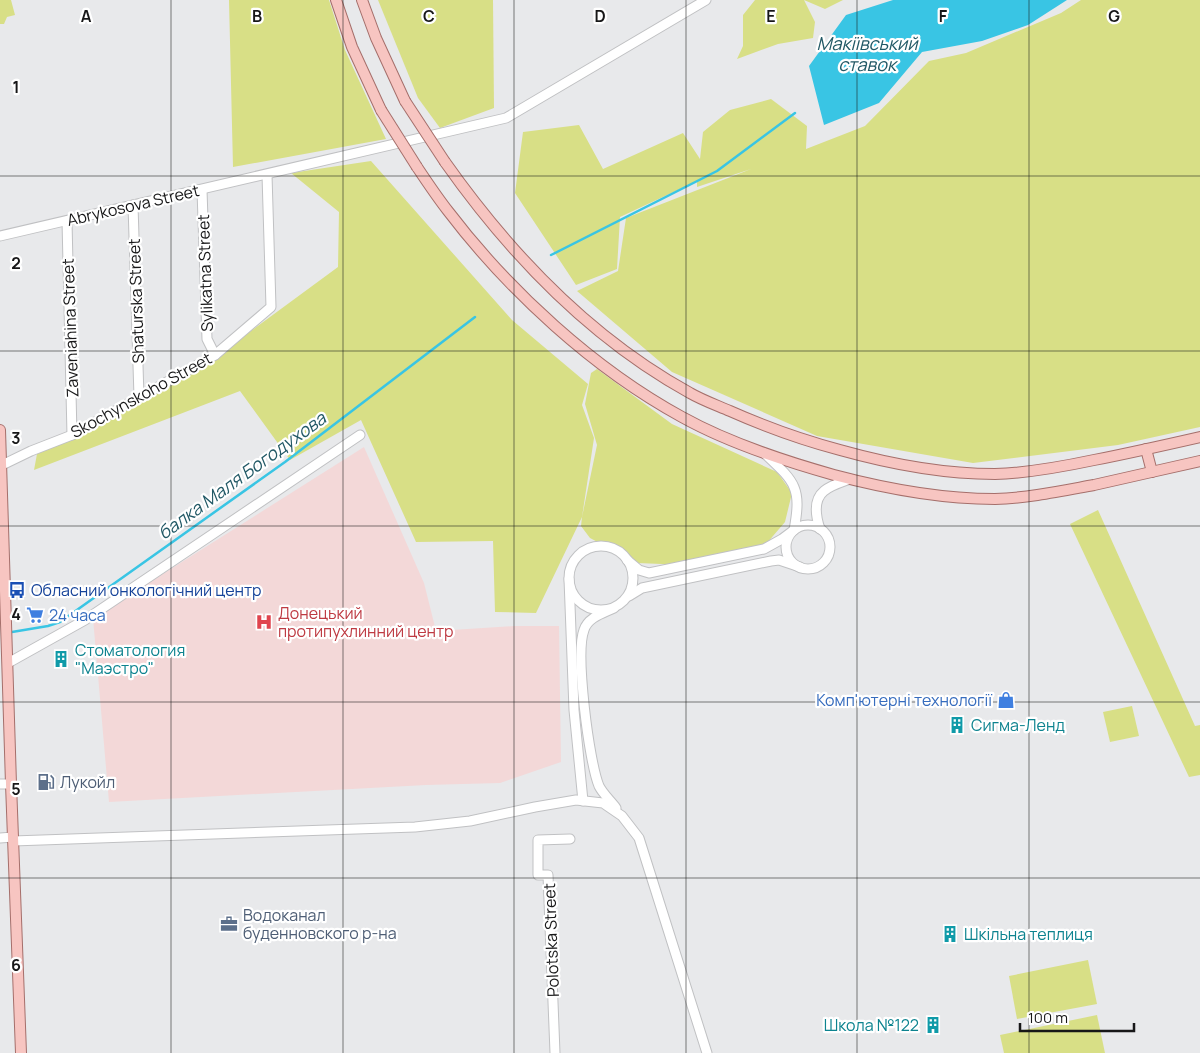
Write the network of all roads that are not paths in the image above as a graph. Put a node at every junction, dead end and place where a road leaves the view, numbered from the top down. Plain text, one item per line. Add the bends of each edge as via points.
1 (336, 0) edge
2 (362, 0) edge
3 (706, 0) edge
4 (267, 175) junction
5 (202, 190) junction
6 (133, 205) junction
7 (67, 221) junction
8 (0, 236) edge
9 (215, 355) junction
10 (139, 397) junction
11 (0, 430) edge
12 (72, 435) junction
13 (360, 435) dead end
14 (1200, 437) edge
15 (1146, 449) junction
16 (762, 452) junction
17 (1200, 461) edge
18 (0, 466) edge
19 (1152, 472) junction
20 (850, 479) junction
21 (820, 529) junction
22 (794, 530) junction
23 (627, 560) junction
24 (800, 567) junction
25 (568, 579) junction
26 (626, 598) junction
27 (614, 608) junction
28 (8, 663) junction
29 (4, 689) edge
30 (5, 784) edge
31 (583, 801) junction
32 (622, 816) junction
33 (0, 838) edge
34 (13, 839) junction
35 (570, 839) dead end
36 (21, 1053) edge
37 (555, 1053) edge
38 (706, 1053) edge

1 - 16 main road, bridge via 352,47 381,110 448,211 477,246 545,316 649,397 683,418
2 - 15 main road, bridge via 405,101 471,199 506,242 560,298 670,382 770,428 857,455 932,470 996,474 1034,471
3 - 4 street, Abrykosova Street via 506,118
4 - 5 street, Abrykosova Street
4 - 9 street, Skochynskoho Street via 271,307
5 - 6 street, Abrykosova Street
5 - 9 street, Sylikatna Street via 207,340
6 - 7 street, Abrykosova Street
6 - 10 street, Shaturska Street
7 - 8 street, Abrykosova Street
7 - 12 street, Zaveniahina Street
9 - 10 street, Skochynskoho Street
10 - 12 street, Skochynskoho Street
11 - 18 main road
12 - 18 street, Skochynskoho Street
13 - 28 street via 85,620
14 - 15 main road
15 - 19 main road
16 - 20 main road
16 - 22 street via 786,473 797,494
17 - 19 main road
18 - 28 main road
19 - 20 main road via 1036,496 997,499 927,494
20 - 21 street via 830,487 820,497 816,518
21 - 22 street via 807,525
21 - 24 street via 829,540 828,554 820,565
22 - 23 street via 764,549 649,573 639,570
22 - 24 street via 786,542 786,550 792,562
23 - 25 street via 616,550 594,547 575,558
23 - 26 street via 633,584
24 - 26 street via 779,560 771,561 642,588
25 - 27 street via 576,600 584,606 604,611
25 - 31 street via 574,710
26 - 27 street
27 - 32 street via 590,620 584,630 583,688 589,740 600,788
28 - 29 main road
29 - 30 main road
30 - 34 main road
31 - 32 street via 603,803
31 - 34 street via 415,827
32 - 38 street via 639,838
33 - 34 street
34 - 36 main road
35 - 37 street, Polotska Street via 538,840 538,875 548,875

